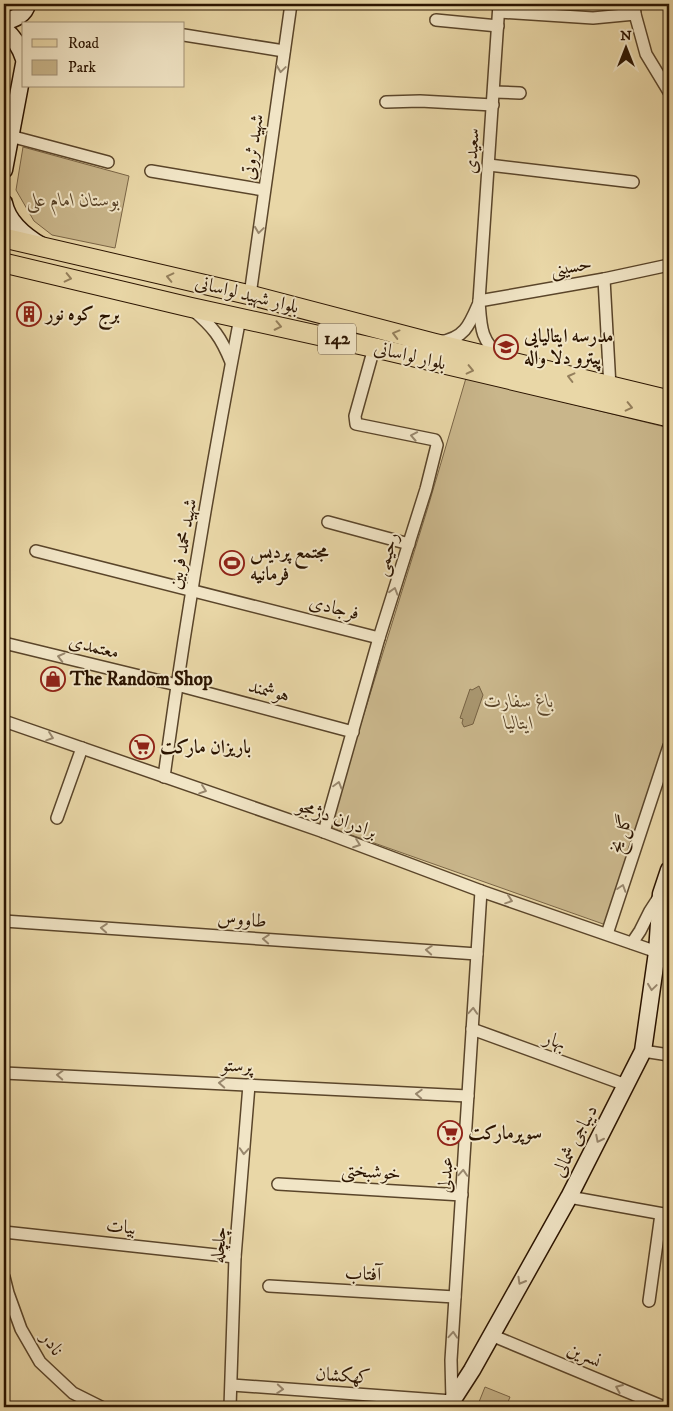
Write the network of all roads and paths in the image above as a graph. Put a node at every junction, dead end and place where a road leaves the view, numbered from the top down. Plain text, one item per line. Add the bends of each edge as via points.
1 (291, 4) edge
2 (499, 8) edge
3 (635, 9) edge
4 (29, 10) edge
5 (436, 20) dead end
6 (4, 22) edge
7 (498, 26) junction
8 (4, 29) edge
9 (185, 34) edge
10 (284, 51) junction
11 (22, 54) edge
12 (22, 74) edge
13 (494, 92) junction
14 (669, 92) edge
15 (520, 93) dead end
16 (386, 102) dead end
17 (493, 105) junction
18 (10, 136) junction
19 (5, 162) edge
20 (108, 162) dead end
21 (489, 165) junction
22 (151, 171) dead end
23 (633, 182) dead end
24 (264, 190) junction
25 (4, 203) edge
26 (4, 238) edge
27 (46, 248) junction
28 (4, 263) edge
29 (669, 265) edge
30 (40, 272) junction
31 (604, 279) junction
32 (250, 295) junction
33 (479, 301) junction
34 (190, 307) junction
35 (240, 318) junction
36 (433, 343) junction
37 (374, 348) junction
38 (504, 360) junction
39 (232, 363) junction
40 (610, 387) junction
41 (669, 400) edge
42 (669, 417) edge
43 (328, 522) dead end
44 (409, 544) junction
45 (36, 550) dead end
46 (192, 590) junction
47 (379, 638) junction
48 (4, 643) edge
49 (177, 685) junction
50 (4, 721) edge
51 (353, 732) junction
52 (669, 746) edge
53 (82, 748) junction
54 (164, 777) junction
55 (58, 818) dead end
56 (324, 832) junction
57 (669, 870) edge
58 (481, 890) junction
59 (665, 895) edge
60 (4, 921) edge
61 (607, 934) junction
62 (632, 943) junction
63 (657, 952) junction
64 (477, 954) junction
65 (472, 1029) junction
66 (643, 1051) junction
67 (669, 1056) edge
68 (4, 1073) edge
69 (249, 1084) junction
70 (626, 1085) junction
71 (468, 1096) junction
72 (278, 1184) dead end
73 (462, 1195) junction
74 (569, 1197) junction
75 (665, 1214) edge
76 (4, 1232) edge
77 (236, 1256) junction
78 (4, 1277) edge
79 (269, 1286) dead end
80 (455, 1297) junction
81 (649, 1301) dead end
82 (491, 1335) junction
83 (451, 1360) junction
84 (472, 1370) junction
85 (232, 1385) junction
86 (451, 1404) edge
87 (100, 1407) edge
88 (230, 1407) edge
89 (664, 1407) edge

1 - 10 street, شهید ثروتی
2 - 3 street via 593,18
2 - 7 street, سعیدی
3 - 14 street via 646,54
4 - 6 main road
5 - 7 street
7 - 13 street, سعیدی
8 - 11 main road
9 - 10 street
10 -> 24 street, شهید ثروتی
12 - 18 main road
13 - 15 street
13 - 17 street, سعیدی
16 - 17 street
17 - 21 street, سعیدی
18 - 19 main road
18 - 20 street
21 - 23 street
21 - 33 street, سعیدی
22 - 24 street
24 -> 32 street, شهید ثروتی
25 - 27 main road via 13,222
26 - 27 main road, 142
27 - 30 main road via 37,256
32 -> 27 main road, بلوار شهید لواسانی / 142
28 - 30 main road, بلوار لواسانی / 142
29 - 31 street, حسینی
30 -> 34 main road, بلوار لواسانی / 142
31 - 33 street, حسینی
31 - 40 street
36 -> 32 main road, بلوار شهید لواسانی / 142
33 - 36 street, سعیدی via 471,322 457,337
33 - 38 street, سعیدی via 485,340
34 - 35 main road, بلوار لواسانی / 142
34 - 39 street via 212,327
35 -> 37 main road, بلوار لواسانی / 142
35 - 39 street, شهید محمد فربین
36 - 38 main road, بلوار شهید لواسانی / 142
37 -> 42 main road, بلوار لواسانی / 142
44 -> 37 street, رحیمی via 437,445 435,440 356,424 355,416
40 -> 38 main road, بلوار شهید لواسانی / 142
39 - 46 street, شهید محمد فربین
40 - 41 main road, بلوار شهید لواسانی / 142
43 - 44 street
47 -> 44 street, رحیمی
45 - 46 street, فرجادی
46 - 47 street, فرجادی
46 - 49 street, شهید محمد فربین
47 - 51 street, رحیمی
49 -> 48 street, معتمدی
49 - 51 street, هوشمند
49 - 54 street, شهید محمد فربین
50 -> 53 street, برادران دژمجو
56 -> 51 street, رحیمی
61 -> 52 street, گل یخ
53 - 54 street, برادران دژمجو
53 - 55 street
54 -> 56 street, برادران دژمجو
56 -> 58 street, برادران دژمجو
57 - 59 main road, دیباجی شمالی
58 -> 61 street, برادران دژمجو
58 - 64 street, عبدلی
59 - 62 street via 650,911
59 - 63 main road, دیباجی شمالی
64 -> 60 street, طاووس
61 - 62 street, برادران دژمجو
62 - 63 street, برادران دژمجو
63 -> 66 main road, دیباجی شمالی
65 -> 64 street, عبدلی
65 - 70 street, بهار
65 - 71 street, عبدلی
66 - 67 street
66 - 70 main road, دیباجی شمالی
69 -> 68 street, پرستو
71 -> 69 street, پرستو
69 -> 77 street, چلچله
70 -> 74 main road, دیباجی شمالی
73 -> 71 street, عبدلی
72 - 73 street, خوشبختی
73 - 80 street, عبدلی
74 - 75 street
74 -> 82 main road, دیباجی شمالی
75 - 81 street
76 - 77 street, بیات
77 - 85 street, چلچله
78 - 87 street, نادر via 21,1329 40,1362 73,1393
79 - 80 street, آفتاب
83 -> 80 street, عبدلی
82 - 84 main road, دیباجی شمالی
89 -> 82 street, نسرین
83 - 84 street via 459,1370
83 - 86 street, عبدلی
84 - 86 main road, دیباجی شمالی
85 -> 86 street, کهکشان
85 - 88 street, چلچله

